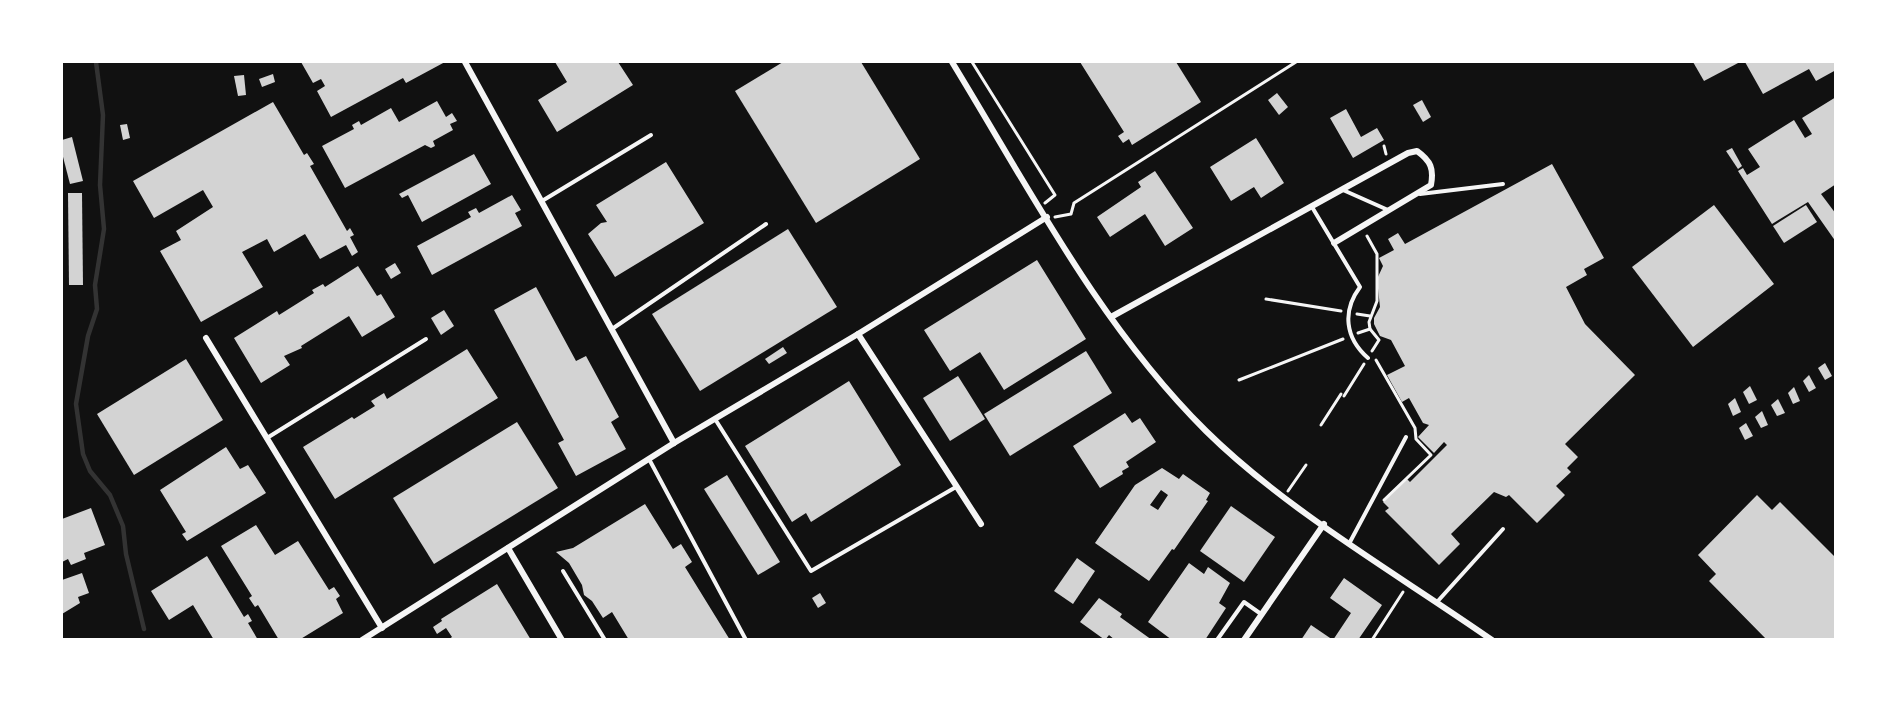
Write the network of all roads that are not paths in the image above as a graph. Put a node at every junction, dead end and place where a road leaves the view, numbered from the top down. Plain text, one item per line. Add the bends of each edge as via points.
1 (465, 62) edge
2 (952, 62) edge
3 (651, 135) dead end
4 (1503, 184) dead end
5 (1342, 189) junction
6 (1416, 194) junction
7 (542, 201) junction
8 (1312, 206) junction
9 (1389, 210) junction
10 (1047, 217) junction
11 (766, 224) dead end
12 (1334, 243) junction
13 (1112, 317) junction
14 (612, 329) junction
15 (858, 334) junction
16 (206, 338) dead end
17 (426, 339) dead end
18 (1368, 358) road end
19 (715, 420) junction
20 (1406, 437) dead end
21 (267, 438) junction
22 (674, 443) junction
23 (649, 459) junction
24 (957, 486) junction
25 (981, 524) dead end
26 (1324, 524) junction
27 (1503, 529) dead end
28 (1350, 542) junction
29 (508, 548) junction
30 (563, 571) dead end
31 (1437, 602) junction
32 (1261, 614) junction
33 (382, 628) junction
34 (362, 639) edge
35 (561, 639) edge
36 (605, 639) edge
37 (746, 639) edge
38 (1217, 639) edge
39 (1244, 639) edge
40 (1491, 639) edge

1 - 7 street
2 - 10 street
3 - 7 lane
4 - 6 lane
5 - 6 street via 1418,151 1428,159 1433,171 1431,185
5 - 8 street
5 - 9 lane
6 - 9 street
7 - 14 street
8 - 12 lane
8 - 13 street
9 - 12 street
10 - 13 street
10 - 15 street
11 - 14 lane
12 - 18 lane via 1360,287 1348,312 1351,336
13 - 26 street via 1183,407 1234,456
14 - 22 street
15 - 19 street
15 - 24 street
16 - 21 street
17 - 21 lane
19 - 22 street
19 - 24 lane via 811,571
20 - 28 lane
21 - 33 street
22 - 23 street
23 - 29 street
23 - 37 lane
24 - 25 street
26 - 28 street
26 - 32 street
27 - 31 lane
28 - 31 street
29 - 33 street
29 - 35 street
30 - 36 lane
31 - 40 street
32 - 38 lane via 1244,602
32 - 39 street
33 - 34 street

